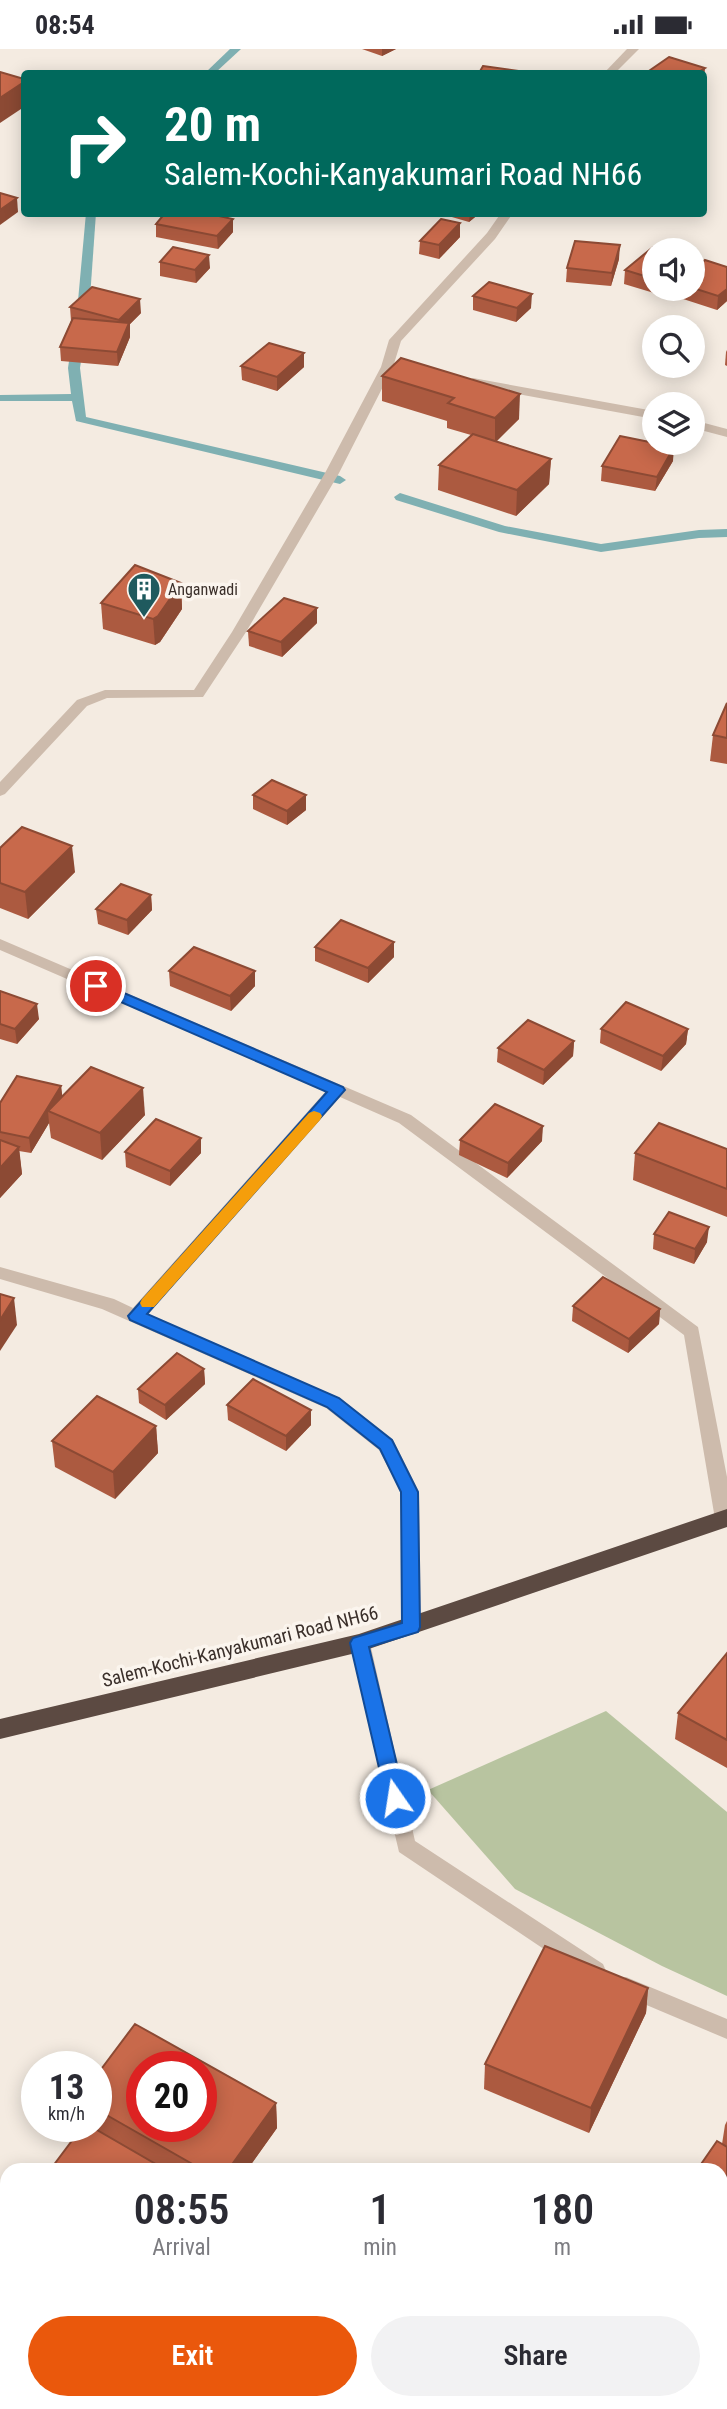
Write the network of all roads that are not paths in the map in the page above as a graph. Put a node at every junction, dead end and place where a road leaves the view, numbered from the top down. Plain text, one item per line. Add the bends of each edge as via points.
1 (633, 49) edge
2 (612, 70) edge
3 (504, 217) edge
4 (454, 379) edge
5 (642, 413) edge
6 (705, 427) edge
7 (727, 433) edge
8 (0, 791) edge
9 (0, 944) edge
10 (337, 1090) junction
11 (0, 1273) edge
12 (136, 1316) junction
13 (726, 1518) edge
14 (411, 1627) junction
15 (359, 1643) junction
16 (0, 1729) edge
17 (727, 2029) edge

1 - 2 street
3 - 8 street via 395,339 393,368 198,694 105,694 82,703
4 - 5 street
6 - 7 street
9 - 10 street
10 - 12 street
10 - 13 street via 404,1119 692,1332
11 - 12 street
12 - 14 street via 333,1403 386,1445 410,1492
13 - 14 highway, Salem-Kochi-Kanyakumari Road NH66
14 - 15 highway, Salem-Kochi-Kanyakumari Road NH66
15 - 16 highway, Salem-Kochi-Kanyakumari Road NH66
15 - 17 street via 407,1846 602,1976

